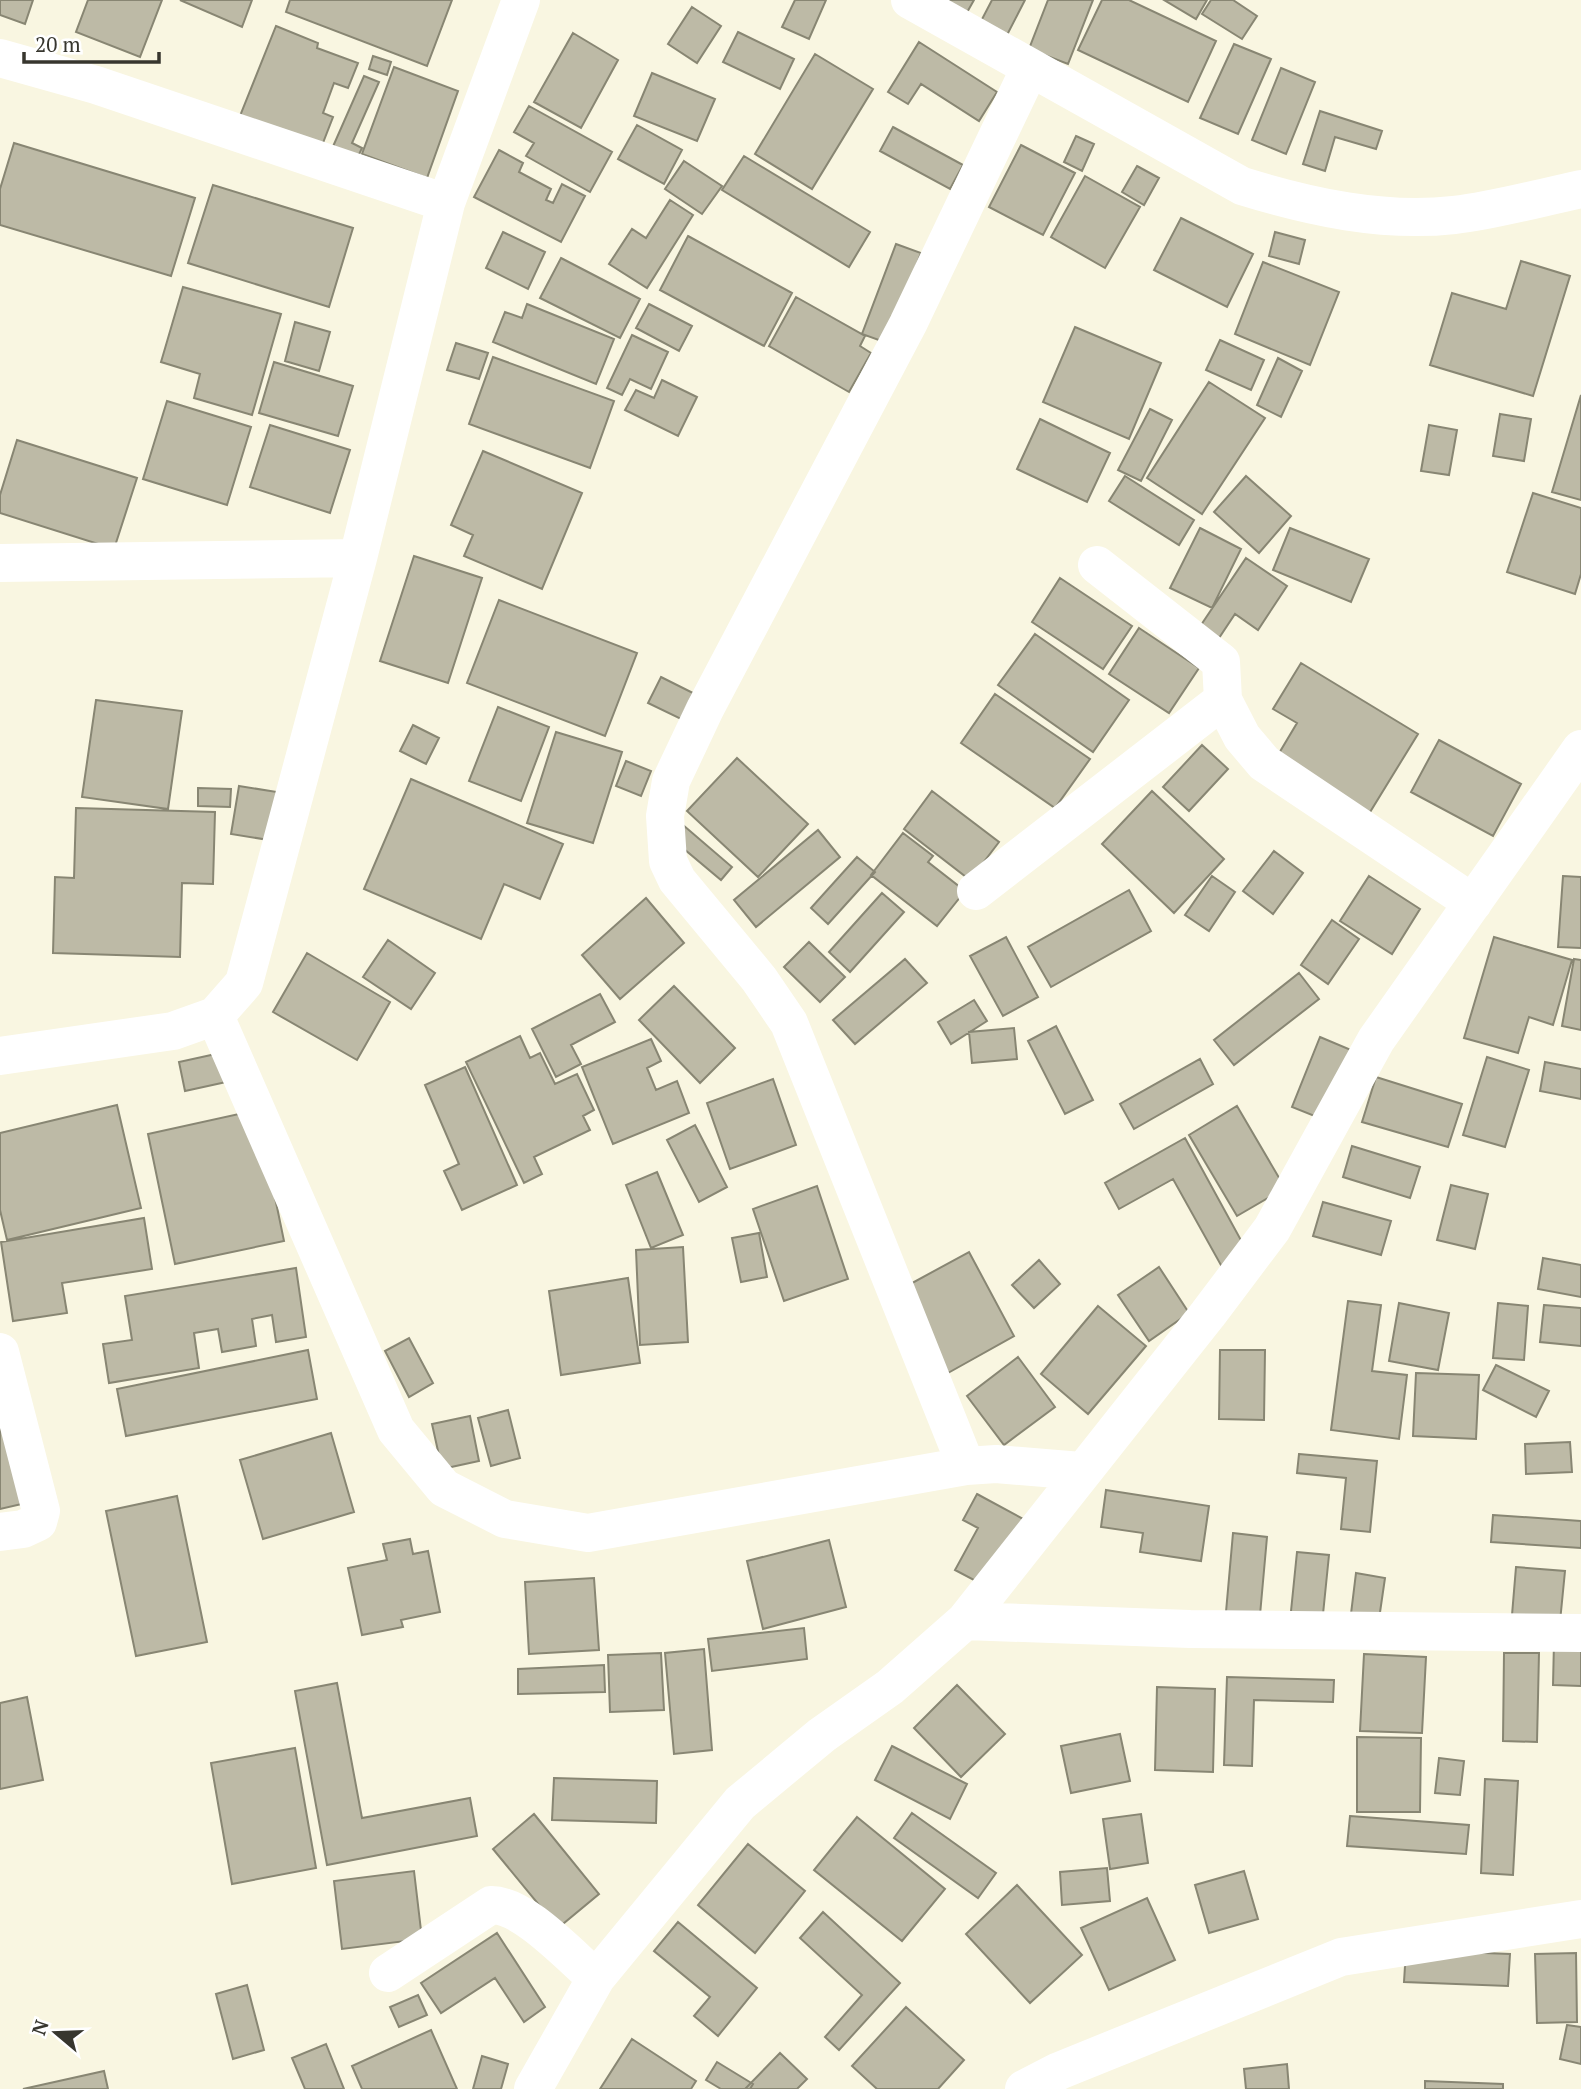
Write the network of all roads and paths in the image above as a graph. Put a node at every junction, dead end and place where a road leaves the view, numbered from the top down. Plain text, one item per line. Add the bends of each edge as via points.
1 (521, 0) edge
2 (910, 0) edge
3 (0, 58) edge
4 (1030, 68) junction
5 (1581, 189) edge
6 (446, 203) junction
7 (358, 558) junction
8 (0, 563) edge
9 (1097, 565) dead end
10 (1223, 700) junction
11 (1581, 749) edge
12 (976, 891) dead end
13 (1473, 903) junction
14 (215, 1016) junction
15 (0, 1056) edge
16 (0, 1352) edge
17 (966, 1466) junction
18 (1081, 1471) junction
19 (0, 1532) edge
20 (964, 1621) junction
21 (1581, 1633) edge
22 (1581, 1919) edge
23 (388, 1973) dead end
24 (596, 1978) junction
25 (533, 2089) edge
26 (1024, 2089) edge

1 - 6 street
2 - 4 street
3 - 6 street via 96,85
4 - 5 street via 1242,186 1302,205 1383,216 1453,215
4 - 17 street via 908,324 705,709 671,781 665,816 668,861 677,880 759,979 789,1023
6 - 7 street
7 - 8 street
7 - 14 street via 244,983
9 - 10 street via 1222,662
10 - 12 street
10 - 13 street via 1242,737 1265,763
11 - 13 street
13 - 18 street via 1376,1040 1272,1229
14 - 15 street via 173,1031
14 - 17 street via 396,1430 444,1488 505,1520 588,1533
16 - 19 street via 41,1511 38,1522
17 - 18 street
18 - 20 street
20 - 21 street via 1190,1629
20 - 24 street via 890,1687 822,1735 740,1803
22 - 26 street via 1341,1957
23 - 24 street via 491,1905 503,1904
24 - 25 street

